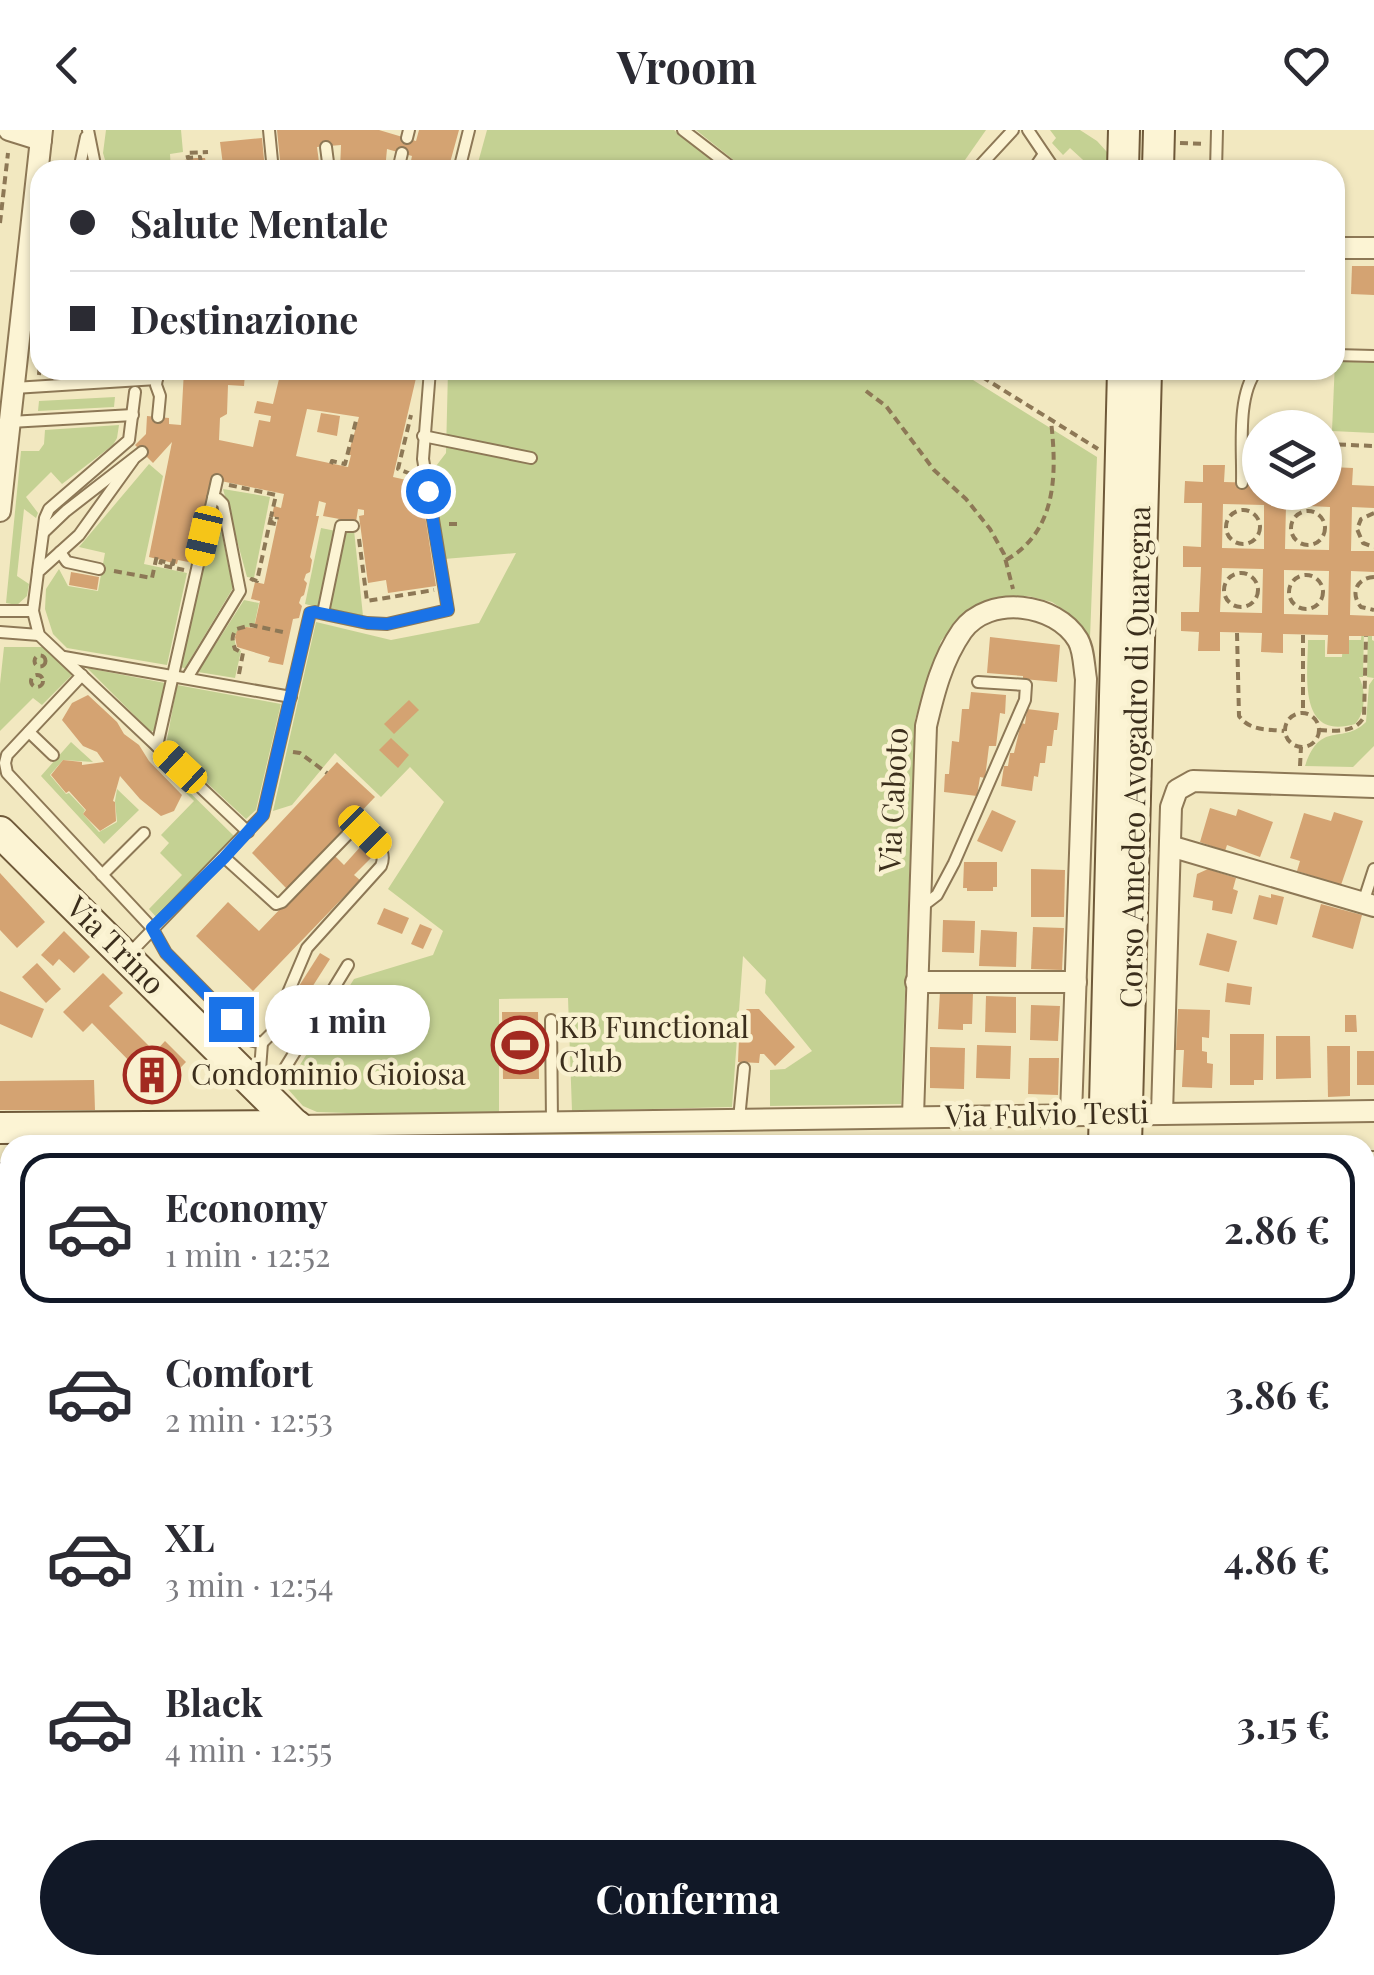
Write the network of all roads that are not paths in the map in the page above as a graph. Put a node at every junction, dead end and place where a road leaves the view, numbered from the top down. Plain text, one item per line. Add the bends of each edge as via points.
1 (9, 130) edge
2 (87, 130) edge
3 (269, 130) edge
4 (469, 130) edge
5 (683, 130) edge
6 (1013, 130) edge
7 (1028, 130) edge
8 (1217, 130) edge
9 (42, 135) edge
10 (326, 146) dead end
11 (402, 154) dead end
12 (1044, 154) junction
13 (40, 160) edge
14 (81, 160) edge
15 (94, 160) edge
16 (272, 160) edge
17 (328, 160) edge
18 (400, 160) edge
19 (462, 160) edge
20 (721, 160) edge
21 (985, 160) edge
22 (1040, 160) edge
23 (1048, 160) edge
24 (1216, 160) edge
25 (1345, 248) edge
26 (1374, 248) edge
27 (30, 321) edge
28 (9, 355) edge
29 (1345, 355) edge
30 (1374, 356) edge
31 (102, 380) edge
32 (158, 380) edge
33 (429, 380) edge
34 (1123, 380) edge
35 (1146, 380) edge
36 (1249, 380) edge
37 (14, 388) junction
38 (135, 392) dead end
39 (1244, 410) edge
40 (133, 415) junction
41 (158, 417) dead end
42 (10, 422) junction
43 (423, 436) junction
44 (530, 458) dead end
45 (216, 481) road end
46 (213, 498) junction
47 (0, 511) edge
48 (355, 525) road end
49 (42, 534) junction
50 (60, 552) junction
51 (99, 568) road end
52 (38, 572) junction
53 (0, 611) edge
54 (33, 611) junction
55 (323, 614) junction
56 (0, 632) edge
57 (39, 635) junction
58 (1080, 642) joint
59 (63, 657) junction
60 (82, 675) junction
61 (173, 675) junction
62 (186, 678) junction
63 (978, 682) dead end
64 (292, 698) junction
65 (29, 732) junction
66 (157, 746) junction
67 (53, 755) dead end
68 (1374, 787) edge
69 (0, 832) edge
70 (144, 832) dead end
71 (248, 832) junction
72 (1170, 846) junction
73 (224, 858) junction
74 (1374, 869) edge
75 (102, 875) junction
76 (1368, 904) edge
77 (919, 908) junction
78 (152, 928) junction
79 (127, 957) junction
80 (348, 965) dead end
81 (916, 982) junction
82 (1076, 982) junction
83 (550, 1020) dead end
84 (262, 1043) junction
85 (744, 1068) dead end
86 (263, 1092) junction
87 (1374, 1111) edge
88 (1071, 1114) junction
89 (1116, 1114) junction
90 (1162, 1114) junction
91 (913, 1116) junction
92 (738, 1119) junction
93 (552, 1122) junction
94 (0, 1128) edge
95 (306, 1135) edge
96 (1108, 1135) edge
97 (1123, 1135) edge

1 - 9 street
2 - 14 lane
2 - 15 lane
3 - 16 lane
4 - 19 lane
5 - 20 lane
6 - 21 lane
7 - 12 lane
8 - 24 lane
9 - 13 street
10 - 17 lane
11 - 18 lane
12 - 22 lane
12 - 23 lane
25 - 26 street
27 - 28 street
28 - 37 street
29 - 30 lane
31 - 37 lane
32 - 41 lane
33 - 43 lane
34 - 89 main road, Corso Amedeo Avogadro di Quaregna
35 - 89 main road, Corso Amedeo Avogadro di Quaregna
36 - 39 lane
37 - 42 street
38 - 40 lane
40 - 42 lane
40 - 49 lane via 124,447 49,509
42 - 47 street
43 - 44 lane
43 - 55 lane via 448,610 387,624
45 - 46 lane
46 - 61 lane
46 - 62 lane via 223,504 240,592
48 - 55 lane via 341,526
49 - 50 lane via 138,456
49 - 52 lane
50 - 51 lane via 67,562
50 - 52 lane
52 - 54 lane
53 - 54 lane
54 - 57 lane
55 - 64 lane via 310,613
56 - 57 lane
57 - 59 lane
58 - 77 street, Via Caboto via 1054,616 1027,607 992,610 964,628 938,677 926,726
58 - 82 street, Corso Amedeo Avogadro di Quaregna via 1086,679
59 - 60 lane
59 - 61 lane
60 - 65 lane
60 - 66 lane
61 - 62 lane
61 - 66 lane
62 - 64 lane
63 - 77 lane via 1026,685 1025,700 954,862 937,895
64 - 71 lane via 263,815
65 - 67 lane
65 - 75 lane via 7,755 7,773
66 - 71 lane
68 - 72 street, Corso Amedeo Avogadro di Quaregna via 1193,782 1177,790
69 - 79 main road, Via Trino
70 - 75 lane
71 - 73 lane
72 - 76 street
72 - 90 street, Corso Amedeo Avogadro di Quaregna
73 - 78 lane
73 - 84 lane via 276,904 357,830 384,858 307,948 274,1031
74 - 76 lane
75 - 78 lane
77 - 81 street, Via Caboto
78 - 79 lane
78 - 84 lane via 166,953
79 - 86 main road, Via Trino
80 - 86 lane
81 - 82 street
81 - 91 street, Via Caboto
82 - 88 street, Corso Amedeo Avogadro di Quaregna
83 - 93 lane
84 - 86 lane
85 - 92 lane
86 - 95 main road, Via Trino
87 - 90 street, Via Fulvio Testi
88 - 89 street, Via Fulvio Testi
88 - 91 street, Via Fulvio Testi
89 - 90 street, Via Fulvio Testi
89 - 96 main road, Corso Amedeo Avogadro di Quaregna
89 - 97 main road, Corso Amedeo Avogadro di Quaregna
91 - 92 street, Via Fulvio Testi
92 - 93 street, Via Fulvio Testi
93 - 95 street, Via Fulvio Testi
94 - 95 main road, Via Fulvio Testi

